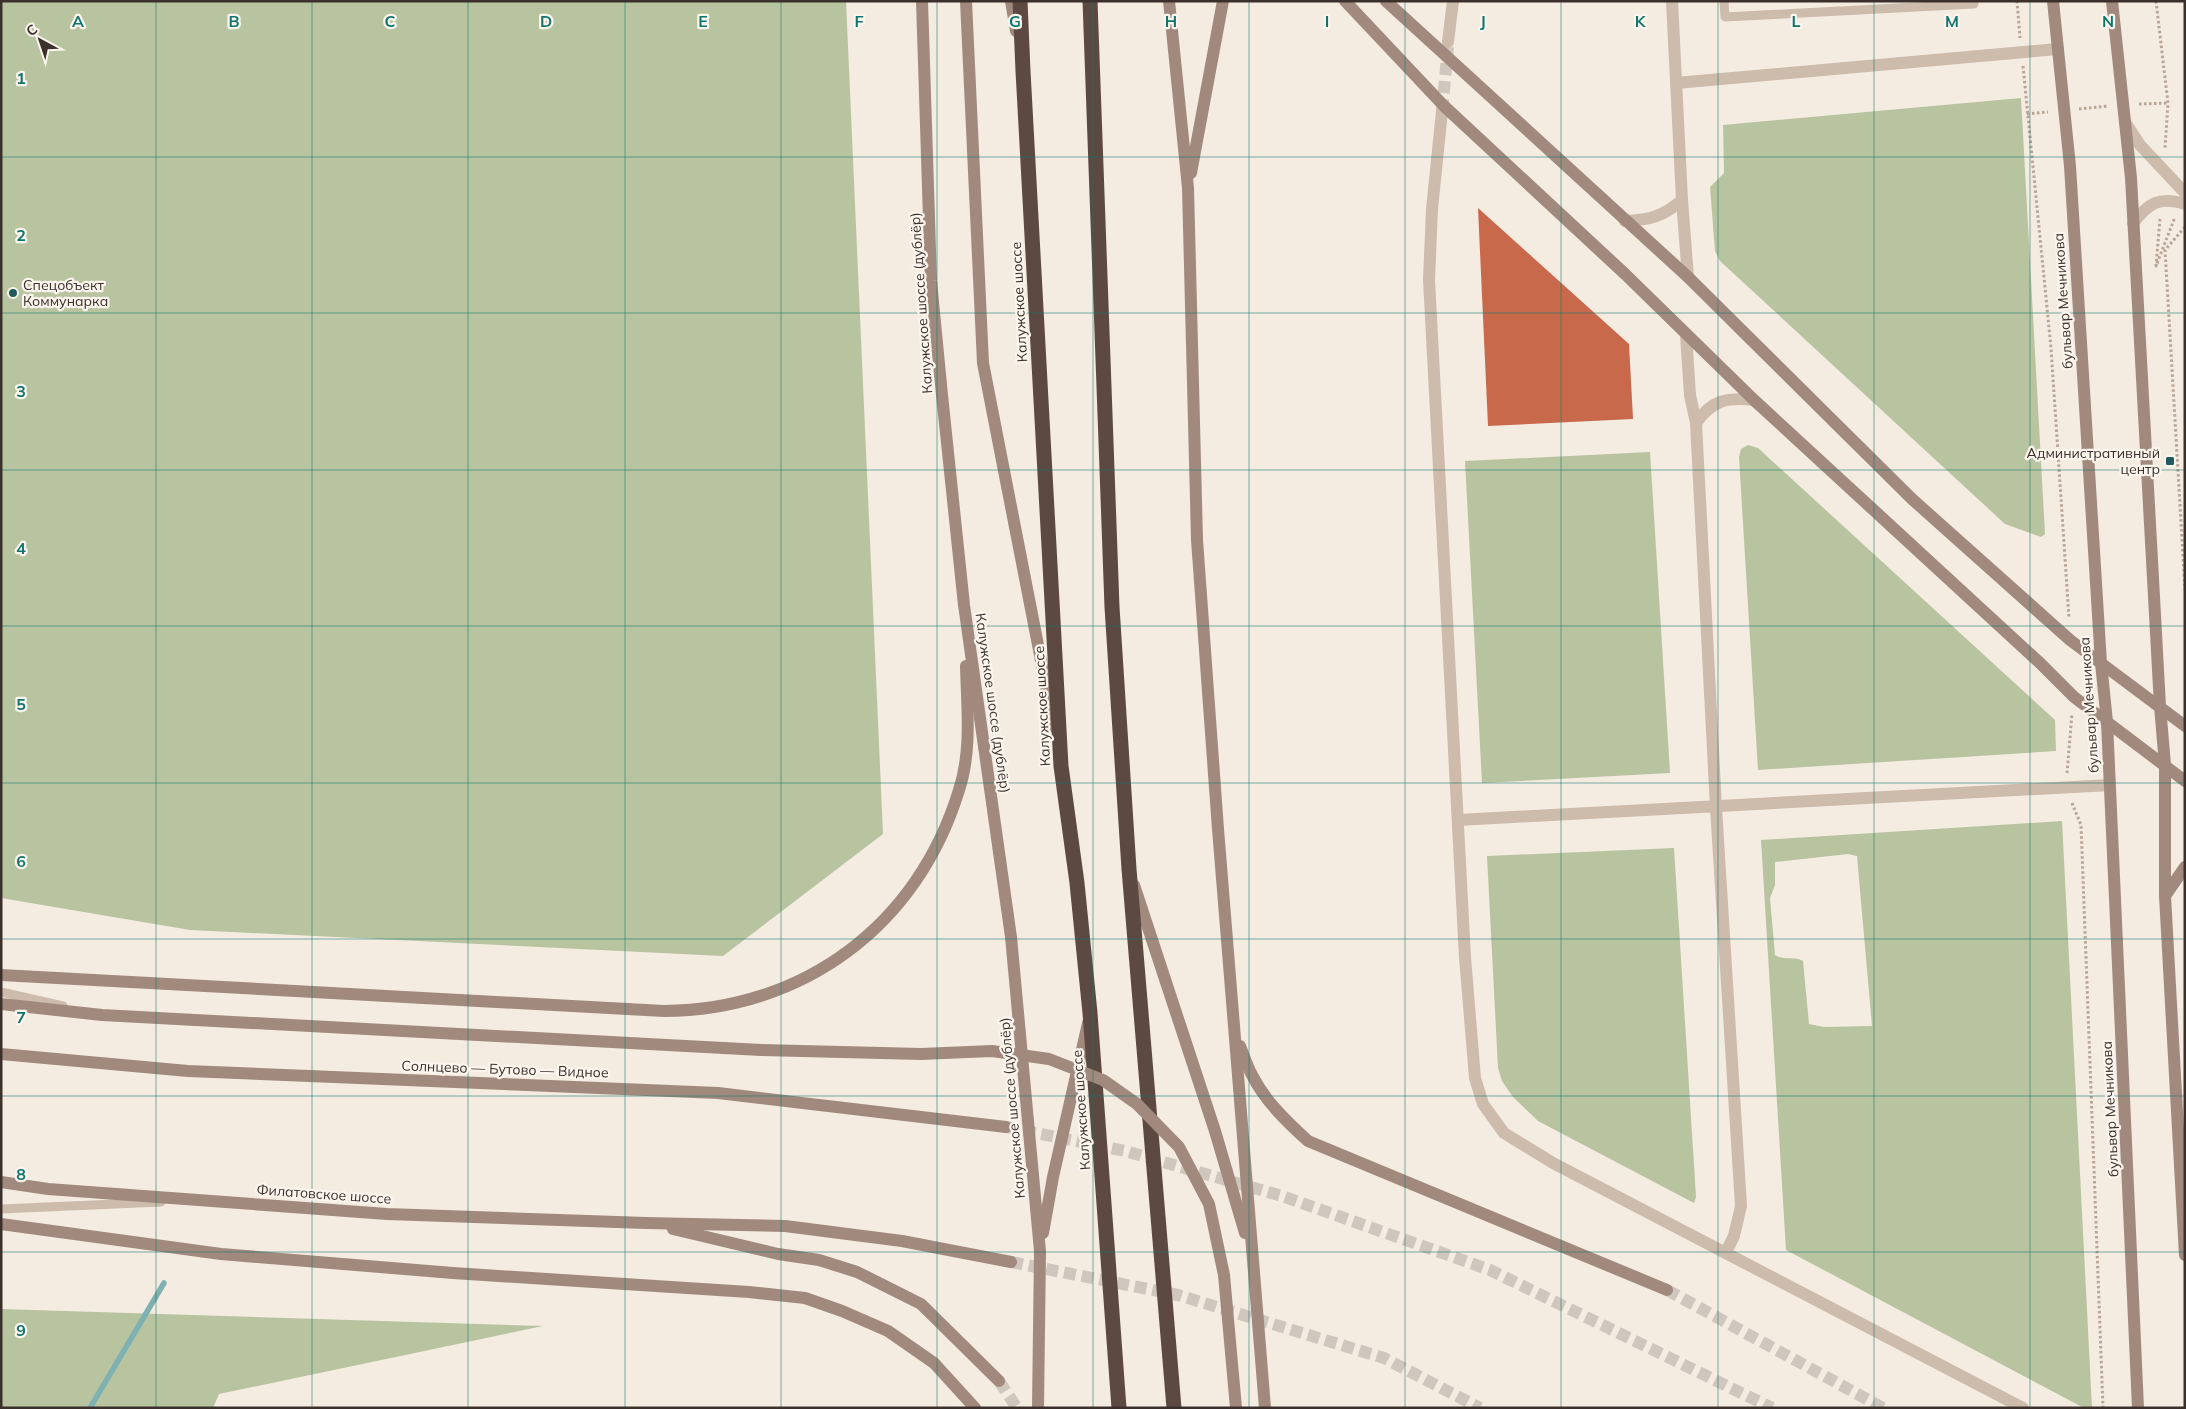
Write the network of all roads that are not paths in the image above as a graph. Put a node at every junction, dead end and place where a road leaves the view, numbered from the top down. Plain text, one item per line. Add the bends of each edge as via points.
1 (922, 1) edge
2 (966, 1) edge
3 (1011, 1) edge
4 (1020, 1) edge
5 (1090, 1) edge
6 (1168, 1) edge
7 (1223, 1) edge
8 (1345, 1) edge
9 (1386, 1) edge
10 (1453, 1) edge
11 (1672, 1) edge
12 (1724, 1) edge
13 (1973, 1) edge
14 (2053, 1) edge
15 (2112, 1) edge
16 (1448, 42) tunnel mouth
17 (2058, 49) junction
18 (1022, 71) junction
19 (1676, 83) junction
20 (1442, 112) tunnel mouth
21 (2125, 122) junction
22 (1188, 188) junction
23 (2185, 193) edge
24 (1682, 200) junction
25 (2185, 204) edge
26 (1625, 221) junction
27 (2134, 223) junction
28 (1688, 278) junction
29 (1686, 335) junction
30 (1754, 400) junction
31 (1696, 423) junction
32 (964, 605) junction
33 (2101, 663) junction
34 (2160, 706) junction
35 (2107, 722) junction
36 (2185, 726) edge
37 (2165, 765) junction
38 (1061, 766) junction
39 (2185, 781) edge
40 (2110, 785) junction
41 (1716, 808) junction
42 (1458, 820) junction
43 (2185, 867) edge
44 (1129, 869) junction
45 (2165, 896) junction
46 (1, 975) edge
47 (1, 992) edge
48 (1, 1004) edge
49 (1090, 1013) junction
50 (102, 1015) junction
51 (1235, 1034) junction
52 (1, 1054) edge
53 (2181, 1127) edge
54 (1006, 1128) tunnel mouth
55 (1, 1182) edge
56 (198, 1200) junction
57 (1, 1210) edge
58 (646, 1223) junction
59 (1, 1224) edge
60 (1040, 1251) junction
61 (1726, 1252) junction
62 (2185, 1255) edge
63 (1252, 1260) junction
64 (1011, 1262) tunnel mouth
65 (1667, 1290) tunnel mouth
66 (999, 1381) tunnel mouth
67 (975, 1408) edge
68 (1038, 1408) edge
69 (1119, 1408) edge
70 (1174, 1408) edge
71 (1236, 1408) edge
72 (1265, 1408) edge
73 (2023, 1408) edge
74 (2138, 1408) edge

1 - 32 main road, Калужское шоссе (дублёр) via 931,281
2 - 38 main road via 983,363
3 - 18 main road
4 - 18 highway, Калужское шоссе
5 - 44 highway via 1112,607
6 - 22 main road
7 - 22 main road
8 - 29 main road via 1444,106
9 - 26 main road
10 - 16 street
11 - 19 street
12 - 13 lane via 1725,17 1974,4
14 - 17 main road, бульвар Мечникова
15 - 21 main road
17 - 19 street
17 - 33 main road, бульвар Мечникова via 2070,166
18 - 38 highway, Калужское шоссе
19 - 24 street
20 - 42 street via 1432,208 1429,280
21 - 23 street via 2140,144
21 - 27 main road
22 - 51 main road via 1197,540
24 - 26 street via 1661,216
24 - 28 street
25 - 27 street via 2159,202 2146,207
26 - 28 main road
27 - 34 main road
28 - 33 main road via 1912,499 2070,640
29 - 30 main road
29 - 31 street via 1690,395
30 - 31 street via 1723,400 1709,407
30 - 35 main road via 2074,697
31 - 41 street
32 - 46 main road via 966,753 960,790 942,835 923,871 898,907 874,930 846,954 774,992 730,1005 695,1011 664,1011
32 - 60 main road, Калужское шоссе (дублёр) via 1011,937
33 - 34 main road
33 - 35 main road, бульвар Мечникова
34 - 36 main road
34 - 37 main road
35 - 37 main road
35 - 40 main road, бульвар Мечникова
37 - 39 main road
37 - 45 main road
38 - 49 highway, Калужское шоссе
40 - 41 street
40 - 74 main road, бульвар Мечникова
41 - 42 street
41 - 61 street via 1741,1206 1734,1236
42 - 61 street via 1473,1066 1478,1091 1489,1115 1514,1141
43 - 45 main road
44 - 63 main road via 1216,1131
44 - 70 highway
45 - 53 main road
47 - 50 lane
48 - 50 main road
49 - 60 main road via 1052,1177
49 - 69 highway, Калужское шоссе
50 - 71 main road, bridge via 761,1050 921,1054 992,1051 1049,1058 1103,1080 1137,1104 1179,1147 1210,1204 1224,1275
51 - 63 main road
51 - 65 main road via 1252,1076 1281,1116 1308,1141
52 - 54 main road, Солнцево — Бутово — Видное via 188,1071 718,1093
53 - 62 main road
55 - 56 main road, Филатовское шоссе
56 - 57 lane
56 - 58 main road, Филатовское шоссе via 387,1214
58 - 64 main road via 785,1226 902,1241
58 - 66 main road via 778,1254 818,1260 857,1272 921,1304
59 - 67 main road via 221,1254 805,1298 888,1331 934,1363
60 - 68 main road, Калужское шоссе (дублёр)
61 - 73 street
63 - 72 main road

